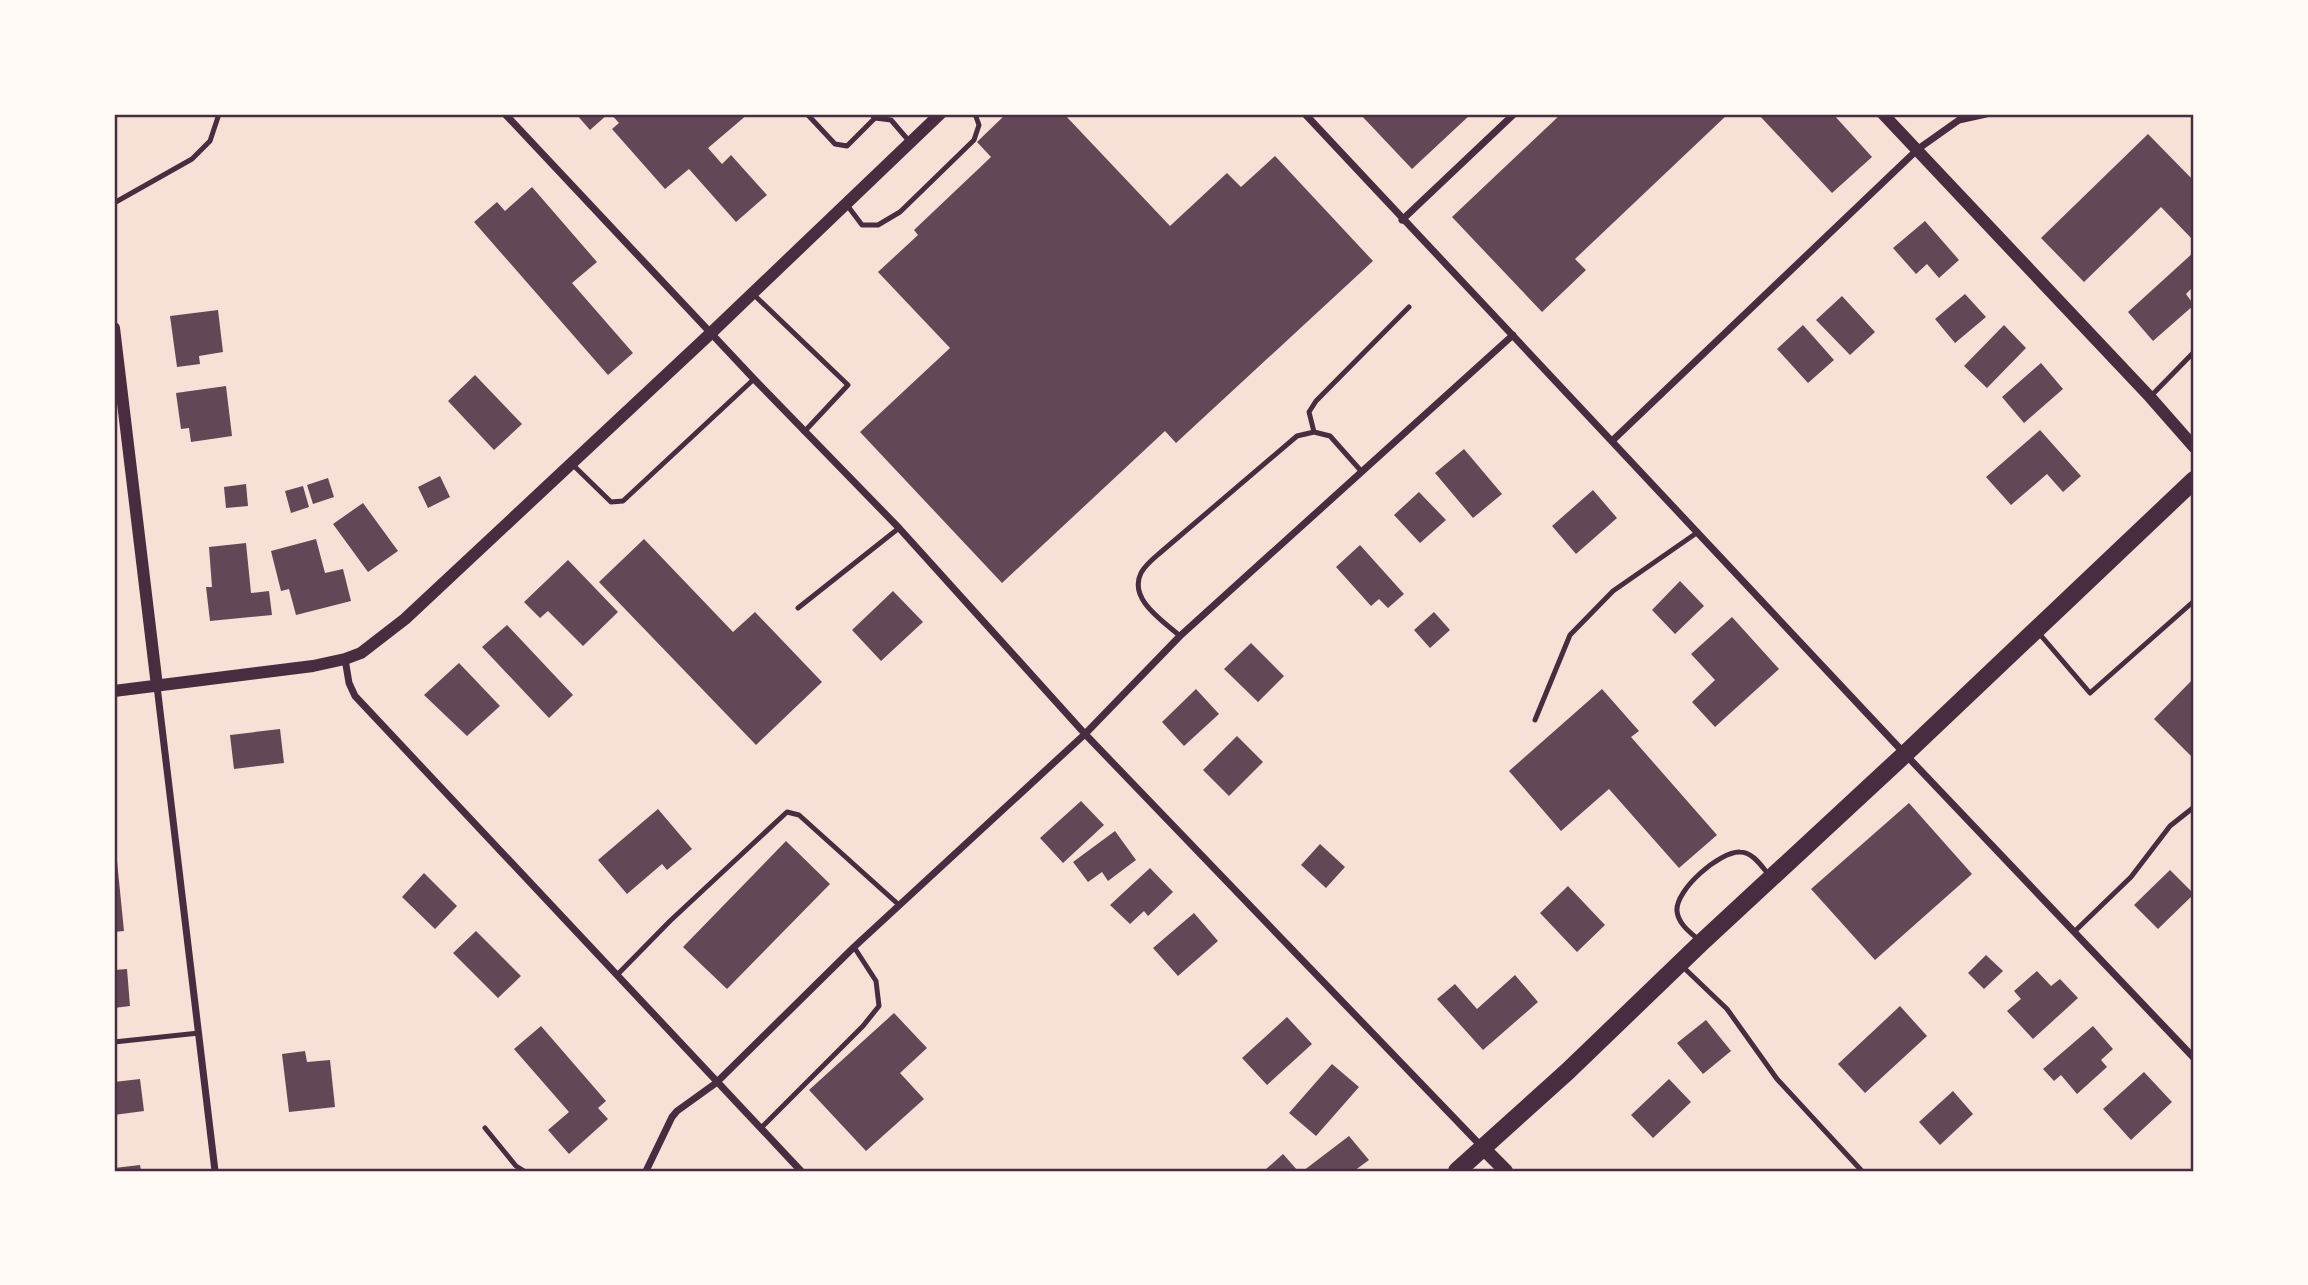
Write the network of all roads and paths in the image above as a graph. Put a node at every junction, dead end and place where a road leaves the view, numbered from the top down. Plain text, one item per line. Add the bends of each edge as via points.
1 (219, 114) edge
2 (505, 114) edge
3 (807, 114) edge
4 (940, 114) edge
5 (975, 114) edge
6 (1305, 114) edge
7 (1514, 114) edge
8 (1883, 114) edge
9 (1965, 114) edge
10 (1986, 114) edge
11 (873, 116) edge
12 (1959, 120) junction
13 (909, 141) junction
14 (1918, 149) junction
15 (845, 202) junction
16 (114, 203) edge
17 (1402, 219) junction
18 (752, 293) junction
19 (1409, 307) dead end
20 (114, 328) edge
21 (711, 333) junction
22 (1513, 335) junction
23 (2194, 352) edge
24 (754, 379) junction
25 (2150, 397) junction
26 (804, 432) junction
27 (1314, 432) junction
28 (1612, 441) junction
29 (2194, 447) edge
30 (571, 464) junction
31 (1362, 472) junction
32 (2194, 480) edge
33 (900, 528) junction
34 (1698, 532) junction
35 (2194, 601) edge
36 (798, 608) dead end
37 (2036, 630) junction
38 (1180, 636) junction
39 (345, 659) junction
40 (157, 686) junction
41 (114, 691) edge
42 (1535, 720) dead end
43 (1084, 734) junction
44 (1905, 754) junction
45 (2194, 807) edge
46 (1771, 877) junction
47 (898, 905) junction
48 (2074, 932) junction
49 (1701, 943) junction
50 (854, 947) junction
51 (1679, 964) junction
52 (617, 975) junction
53 (199, 1033) junction
54 (114, 1042) edge
55 (2194, 1058) edge
56 (716, 1083) junction
57 (485, 1128) dead end
58 (761, 1128) junction
59 (1483, 1148) junction
60 (1861, 1170) edge
61 (215, 1171) edge
62 (524, 1171) edge
63 (646, 1171) edge
64 (802, 1171) edge
65 (1457, 1171) edge
66 (1506, 1171) edge

1 - 16 lane via 210,141 192,159
2 - 21 street
3 - 11 lane via 835,145 847,146
4 - 13 street
5 - 15 lane via 979,125 974,140 900,212 878,225 862,225
6 - 17 street
7 - 17 street
8 - 14 street
9 - 12 lane
10 - 12 street
11 - 13 lane via 891,120
12 - 14 street
13 - 15 street
14 - 25 street
14 - 28 street
15 - 18 street
17 - 22 street
18 - 21 street
18 - 26 lane via 848,385
19 - 27 lane via 1308,412
20 - 40 street
21 - 24 street
21 - 30 street
22 - 28 street
22 - 31 street
23 - 25 lane
24 - 26 street
24 - 30 lane via 623,501 611,502
25 - 29 street
26 - 33 street
27 - 31 lane via 1330,436
27 - 38 lane via 1297,436 1142,572 1137,586 1145,604
28 - 34 street
30 - 39 street via 405,619
31 - 38 street
32 - 37 main road
33 - 36 lane
33 - 43 street
34 - 42 lane via 1613,591 1570,635
34 - 44 street
35 - 37 lane via 2090,693
37 - 44 main road
38 - 43 street
39 - 40 street
39 - 52 street via 355,696
40 - 41 street
40 - 53 street
43 - 47 street
43 - 59 street
44 - 46 main road
44 - 48 street
45 - 48 lane via 2170,826 2132,877
46 - 49 main road
46 - 49 lane via 1751,855 1740,852 1720,857 1688,886 1677,911
47 - 50 street
47 - 52 lane via 799,815 787,812
48 - 55 street
49 - 51 main road
50 - 56 street
50 - 58 lane via 876,981 879,1006
51 - 59 main road
51 - 60 lane via 1727,1009 1777,1079
52 - 56 street
53 - 54 lane
53 - 61 street
56 - 58 street
56 - 63 street via 672,1117
57 - 62 lane
58 - 64 street
59 - 65 main road
59 - 66 main road

